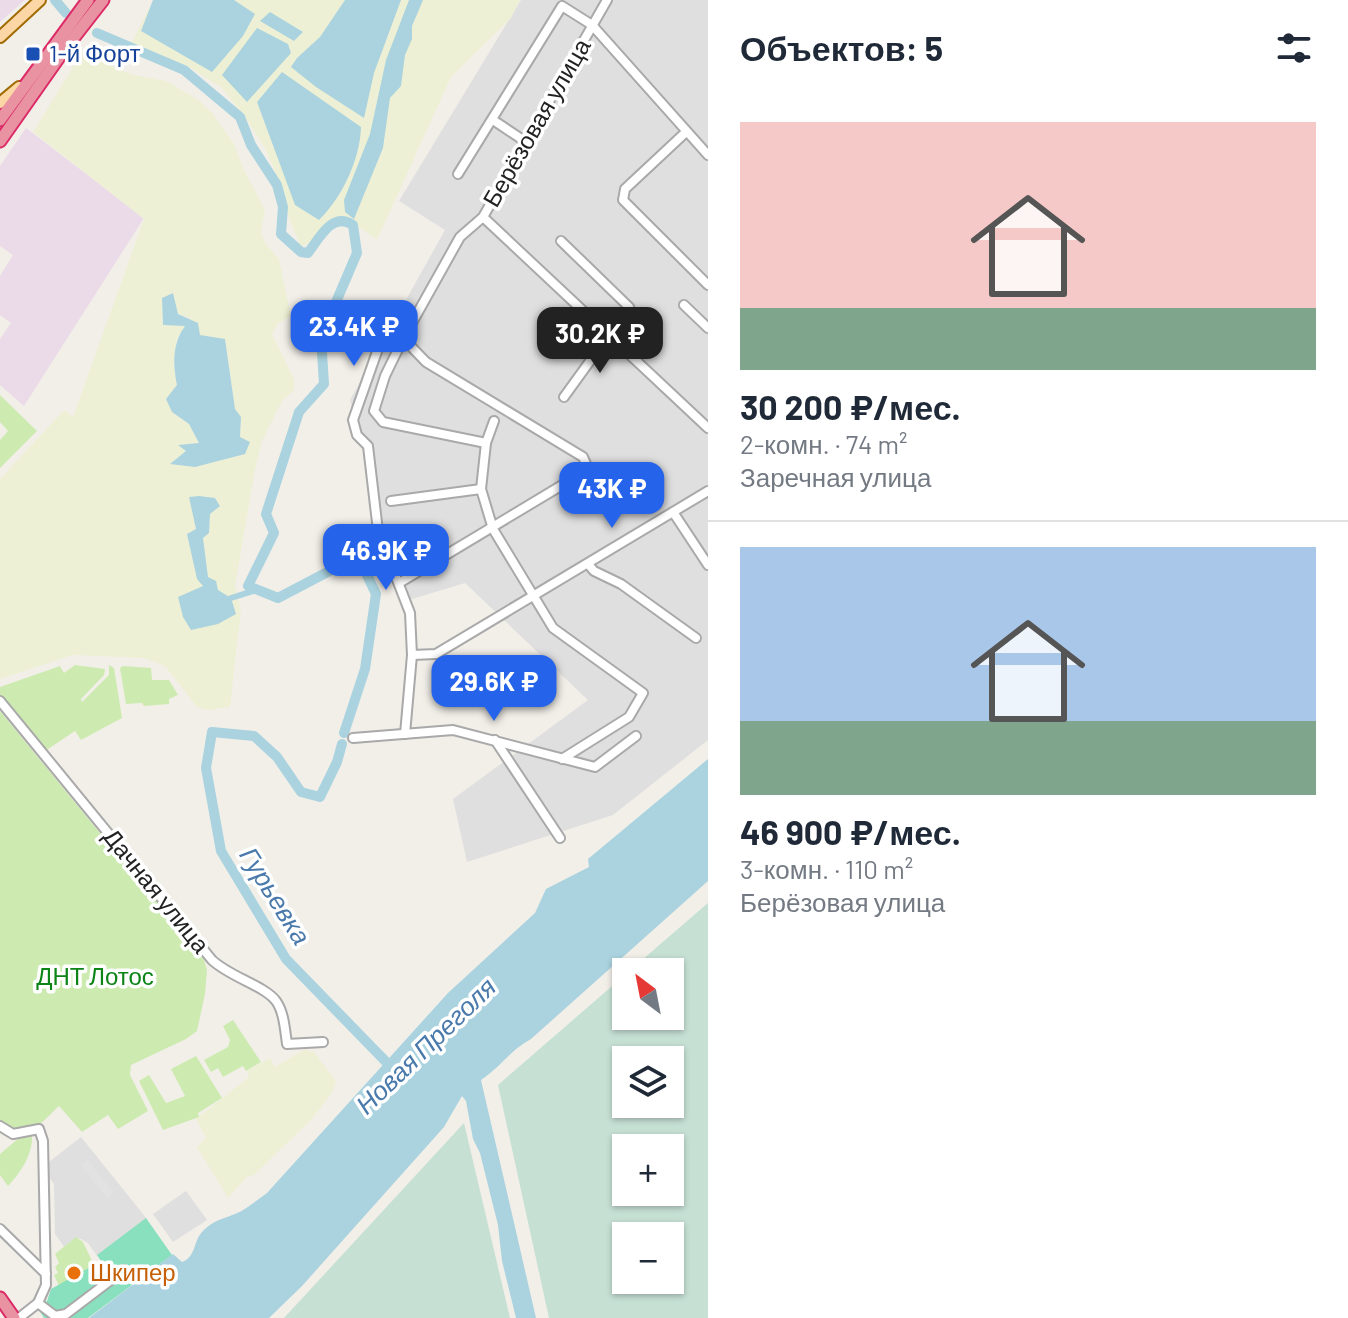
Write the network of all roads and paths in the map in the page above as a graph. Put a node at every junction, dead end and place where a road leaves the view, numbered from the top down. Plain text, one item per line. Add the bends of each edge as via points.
1 (40, 0) edge
2 (88, 0) edge
3 (103, 0) edge
4 (607, 0) edge
5 (564, 3) edge
6 (77, 23) junction
7 (592, 25) junction
8 (0, 37) edge
9 (29, 78) junction
10 (0, 103) edge
11 (0, 120) edge
12 (493, 120) junction
13 (686, 132) junction
14 (0, 141) edge
15 (526, 142) junction
16 (708, 155) edge
17 (458, 174) dead end
18 (483, 217) junction
19 (561, 241) dead end
20 (708, 285) edge
21 (684, 305) dead end
22 (708, 328) edge
23 (610, 334) junction
24 (403, 339) junction
25 (564, 397) dead end
26 (494, 421) dead end
27 (708, 428) edge
28 (486, 443) junction
29 (481, 489) junction
30 (708, 491) edge
31 (391, 501) dead end
32 (673, 512) junction
33 (493, 529) junction
34 (588, 564) junction
35 (708, 565) edge
36 (399, 583) junction
37 (533, 597) junction
38 (696, 638) dead end
39 (412, 655) junction
40 (0, 701) edge
41 (405, 734) junction
42 (636, 736) dead end
43 (353, 738) dead end
44 (495, 740) junction
45 (562, 759) junction
46 (560, 838) dead end
47 (323, 1042) dead end
48 (0, 1126) edge
49 (0, 1229) edge
50 (124, 1270) dead end
51 (46, 1275) junction
52 (1, 1300) edge
53 (35, 1306) junction
54 (17, 1318) edge

1 - 8 main road
2 - 6 highway
3 - 6 highway
4 - 7 street, Берёзовая улица
5 - 7 street
5 - 12 street
6 - 9 highway
6 - 14 highway
7 - 13 street
7 - 15 street, Берёзовая улица
9 - 10 main road
9 - 11 highway
12 - 15 street
12 - 17 street
13 - 16 street
13 - 20 street via 625,189 623,200
15 - 18 street, Берёзовая улица
18 - 23 street
18 - 24 street, Берёзовая улица via 460,237
19 - 23 street via 629,307
21 - 22 street
23 - 25 street
23 - 27 street
24 - 28 street, Берёзовая улица via 374,411 383,422
24 - 33 street via 426,362 583,457 584,472
24 - 36 street via 394,332 383,338 353,420 357,435 368,446 378,531
26 - 28 street
28 - 29 street
29 - 31 street
29 - 33 street
30 - 32 street
32 - 34 street
32 - 35 street
33 - 36 street
33 - 37 street
34 - 37 street
34 - 38 street
36 - 39 street via 410,613
37 - 39 street via 436,654
37 - 45 street via 553,628 643,693 629,717
39 - 41 street
40 - 47 street, Дачная улица via 212,960 273,998 287,1044
41 - 43 street
41 - 44 street via 453,730
42 - 45 street via 595,767
44 - 45 street
44 - 46 street
48 - 51 street via 13,1134 39,1129 43,1141
49 - 51 street
50 - 53 street via 66,1314 55,1316
51 - 53 street
52 - 54 highway
53 - 54 street

